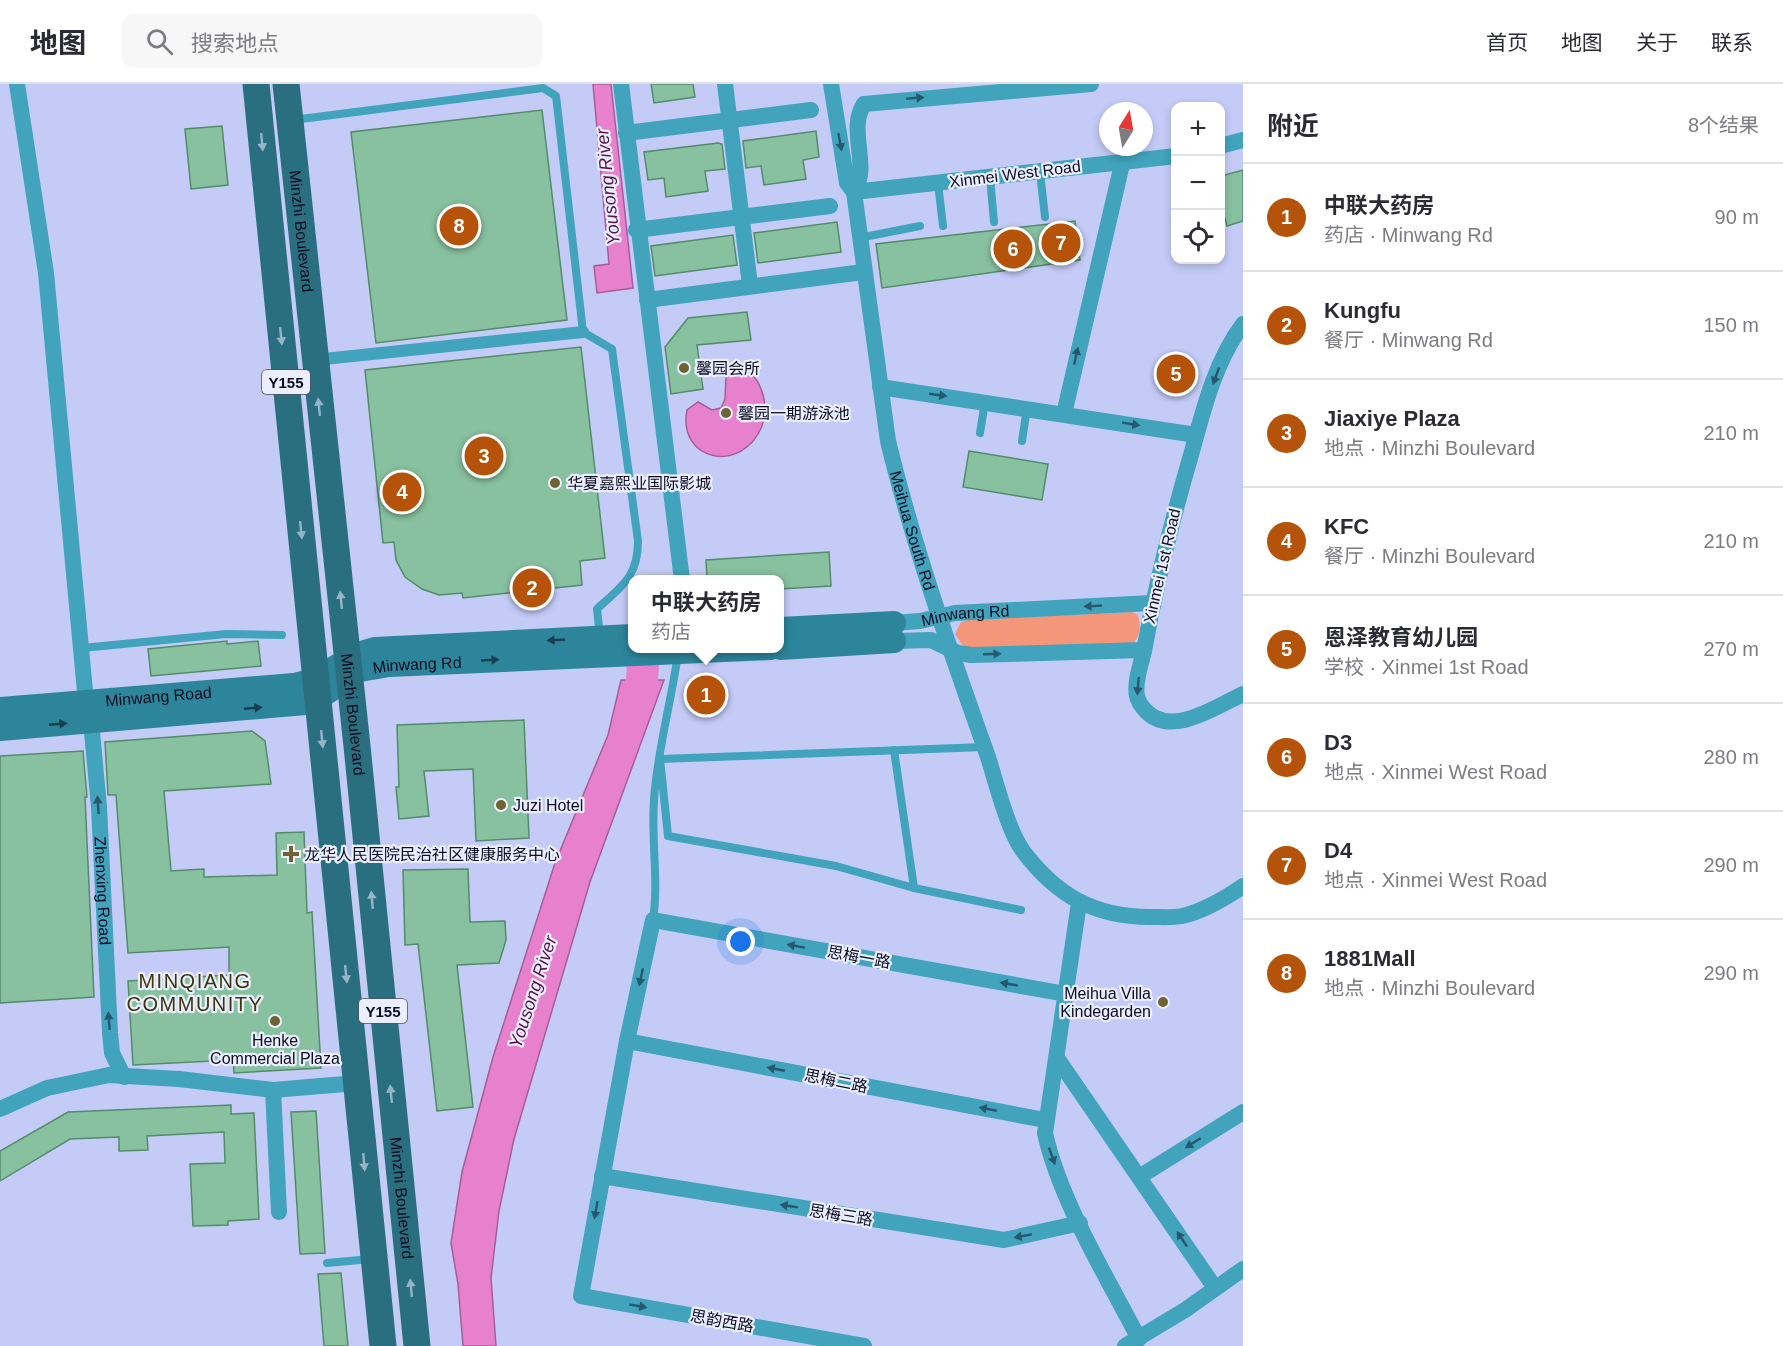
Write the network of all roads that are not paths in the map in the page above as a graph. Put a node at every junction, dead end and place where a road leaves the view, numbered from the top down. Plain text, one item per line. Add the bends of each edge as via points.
1 (17, 84) edge
2 (256, 84) edge
3 (286, 84) edge
4 (621, 84) edge
5 (724, 84) edge
6 (831, 84) edge
7 (1091, 84) edge
8 (500, 88) edge
9 (811, 110) dead end
10 (290, 120) junction
11 (729, 120) junction
12 (626, 133) junction
13 (1243, 140) edge
14 (1225, 145) edge
15 (1171, 156) edge
16 (1123, 160) junction
17 (1040, 172) junction
18 (990, 177) junction
19 (938, 183) junction
20 (854, 192) junction
21 (830, 206) dead end
22 (741, 216) junction
23 (1045, 218) dead end
24 (994, 222) dead end
25 (920, 226) dead end
26 (943, 226) dead end
27 (636, 230) junction
28 (859, 237) junction
29 (863, 272) junction
30 (750, 285) junction
31 (647, 300) junction
32 (1243, 324) edge
33 (583, 332) junction
34 (314, 360) junction
35 (880, 387) junction
36 (985, 402) junction
37 (1028, 408) junction
38 (1064, 414) junction
39 (980, 433) dead end
40 (1196, 435) junction
41 (1022, 441) dead end
42 (632, 575) edge
43 (681, 575) edge
44 (628, 581) edge
45 (1152, 603) junction
46 (939, 616) junction
47 (784, 629) edge
48 (894, 632) junction
49 (282, 635) dead end
50 (612, 644) edge
51 (628, 646) edge
52 (784, 647) edge
53 (82, 648) junction
54 (950, 649) junction
55 (1144, 650) junction
56 (676, 653) edge
57 (348, 667) junction
58 (316, 689) junction
59 (1243, 694) edge
60 (0, 709) edge
61 (89, 712) junction
62 (0, 729) edge
63 (984, 747) junction
64 (894, 750) junction
65 (660, 759) junction
66 (1243, 886) edge
67 (914, 888) junction
68 (1079, 903) junction
69 (1021, 910) dead end
70 (653, 920) junction
71 (1066, 994) junction
72 (627, 1041) junction
73 (1057, 1058) junction
74 (122, 1082) junction
75 (357, 1083) junction
76 (273, 1090) junction
77 (0, 1109) edge
78 (1243, 1112) edge
79 (1045, 1120) junction
80 (602, 1176) junction
81 (1139, 1177) junction
82 (279, 1212) dead end
83 (1080, 1223) junction
84 (373, 1259) junction
85 (327, 1263) dead end
86 (1243, 1269) edge
87 (1215, 1288) junction
88 (1132, 1343) edge
89 (383, 1346) edge
90 (417, 1346) edge
91 (864, 1346) edge

1 - 53 street, Zhenxing Road via 46,273
2 -> 58 main road, Minzhi Boulevard / Y155
3 - 10 main road, Minzhi Boulevard / Y155
4 - 12 street
5 - 11 street
6 -> 20 street via 847,183
20 -> 7 street via 860,182 858,123 864,104
8 - 10 lane
8 - 33 lane via 543,88 556,96
9 - 11 street
10 - 34 main road, Minzhi Boulevard / Y155
11 - 12 street
11 - 22 street
12 - 27 street
13 - 14 street
15 - 16 street, Xinmei West Road
16 - 17 street, Xinmei West Road
38 -> 16 street
17 - 18 street, Xinmei West Road
17 - 23 lane
18 - 19 street, Xinmei West Road
18 - 24 lane
19 - 20 street, Xinmei West Road
19 - 26 lane
20 - 28 street, Meihua South Rd
21 - 22 street
22 - 27 street
22 - 30 street
25 - 28 lane
27 - 31 street
28 - 29 street, Meihua South Rd
29 - 30 street
29 - 35 street, Meihua South Rd
30 - 31 street
31 - 43 street
32 -> 40 street, Xinmei 1st Road via 1217,372
33 - 34 street
33 - 42 lane via 612,349 638,541
57 -> 34 main road, Minzhi Boulevard / Y155
35 -> 36 street
35 - 46 street, Meihua South Rd via 897,476
36 - 37 street
36 - 39 lane
37 - 38 street
37 - 41 lane
38 -> 40 street
40 - 45 street, Xinmei 1st Road
44 - 50 lane via 597,609
45 -> 46 street, Minwang Rd
45 - 55 street, Xinmei 1st Road
46 - 48 street, Minwang Rd
46 - 54 street, Meihua South Rd
47 - 48 main road, Minwang Rd
48 - 52 main road, Minwang Rd
48 - 54 street, Minwang Rd via 931,640
49 - 53 lane via 226,634
50 - 51 main road, Minwang Rd
50 - 57 main road, Minwang Rd via 387,648 362,652
53 - 61 street, Zhenxing Road
54 -> 55 street, Minwang Rd via 971,655
54 - 63 street, Meihua South Rd
55 -> 59 street, Xinmei 1st Road via 1137,696 1154,718 1185,720
56 - 65 lane
57 - 58 main road, Minwang Rd
90 -> 57 main road, Minzhi Boulevard / Y155
58 - 61 main road, Minwang Road via 273,688
58 -> 75 main road, Minzhi Boulevard / Y155
60 - 61 main road, Minwang Road
62 -> 61 main road
74 -> 61 street, Zhenxing Road via 110,1033 99,807
63 - 64 lane
63 - 68 street, Meihua South Rd via 1022,849 1060,890
64 - 65 lane
64 - 67 lane
65 - 67 lane via 668,836 836,866
65 - 70 lane via 652,836 657,892
66 - 68 street via 1215,903 1180,916 1134,917
67 - 69 lane
68 - 71 street
71 -> 70 street, 思梅一路
70 -> 72 street
71 - 73 street
79 -> 72 street, 思梅二路
72 - 80 street
73 - 79 street
73 - 81 street
74 - 76 street via 179,1079
74 - 77 street via 109,1075 79,1079 46,1088
75 - 76 street
75 -> 84 main road, Minzhi Boulevard / Y155
76 - 82 street
78 -> 81 street
79 -> 83 street via 1050,1152
83 -> 80 street, 思梅三路 via 1004,1240
80 -> 91 street, 思韵西路 via 581,1296
87 -> 81 street
83 - 88 street
84 - 85 lane
84 - 89 main road, Minzhi Boulevard / Y155
86 - 87 street
87 - 88 street

